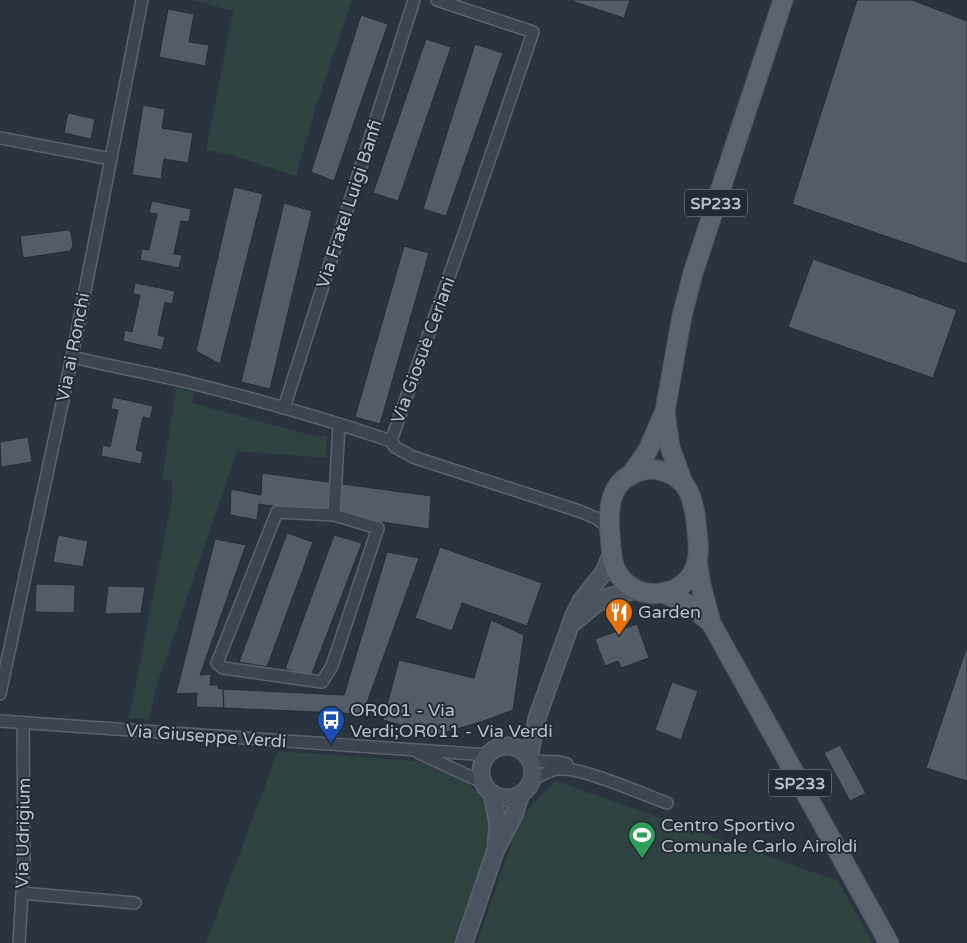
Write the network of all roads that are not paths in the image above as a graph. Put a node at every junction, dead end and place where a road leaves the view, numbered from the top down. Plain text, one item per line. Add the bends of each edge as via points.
1 (142, 0) edge
2 (414, 0) edge
3 (437, 0) edge
4 (783, 0) edge
5 (0, 138) edge
6 (111, 159) junction
7 (72, 358) junction
8 (284, 408) junction
9 (665, 411) junction
10 (339, 424) junction
11 (391, 441) junction
12 (630, 476) junction
13 (683, 483) junction
14 (334, 515) junction
15 (610, 529) junction
16 (612, 552) junction
17 (697, 560) junction
18 (637, 590) junction
19 (663, 593) junction
20 (711, 623) junction
21 (571, 625) junction
22 (0, 694) edge
23 (537, 718) junction
24 (0, 721) edge
25 (24, 723) junction
26 (510, 746) junction
27 (412, 750) junction
28 (488, 754) junction
29 (530, 759) junction
30 (579, 772) junction
31 (532, 780) junction
32 (488, 788) junction
33 (521, 794) junction
34 (667, 803) dead end
35 (495, 852) junction
36 (22, 893) junction
37 (135, 903) dead end
38 (19, 943) edge
39 (464, 943) edge
40 (889, 943) edge

1 - 6 street, Via ai Ronchi
2 - 8 street, Via Fratel Luigi Banfi
3 - 11 street, Via Giosuè Ceriani via 533,32
4 - 9 main road, SP233 via 693,273
5 - 6 street
6 - 7 street, Via ai Ronchi
7 - 8 street, Via Giosuè Ceriani via 186,382
7 - 22 street, Via ai Ronchi
8 - 10 street, Via Giosuè Ceriani
9 - 12 main road, SP233 via 648,450
9 - 13 main road, SP233 via 670,448
10 - 11 street, Via Giosuè Ceriani
10 - 14 street
11 - 15 street via 413,457 596,518
12 - 13 main road via 644,470 658,470
12 - 15 main road, SP233 via 615,490 610,500
13 - 17 main road, SP233 via 690,492 695,509
14 - 14 street via 277,512 217,663 224,668 322,682 332,666 378,528
15 - 16 main road, SP233
16 - 18 main road, SP233 via 621,578
16 - 21 street via 604,572 581,602
17 - 19 main road, SP233 via 683,584
17 - 20 main road, SP233
18 - 19 main road, SP233
18 - 21 street via 608,597
19 - 20 main road, SP233 via 690,605
20 - 40 main road, SP233
21 - 23 street
23 - 26 street
23 - 29 street
24 - 25 street, Via Giuseppe Verdi
25 - 27 street, Via Giuseppe Verdi
25 - 36 street, Via Udrigium
26 - 28 street
26 - 29 street
27 - 28 street, Via Giuseppe Verdi
27 - 32 street, Via Giuseppe Verdi
28 - 32 street via 482,768
29 - 30 street via 568,764
29 - 31 street
30 - 31 street via 558,769
30 - 34 street
31 - 33 street
32 - 33 street via 506,798
32 - 35 street via 498,825
33 - 35 street
35 - 39 street
36 - 37 street
36 - 38 street, Via Udrigium

